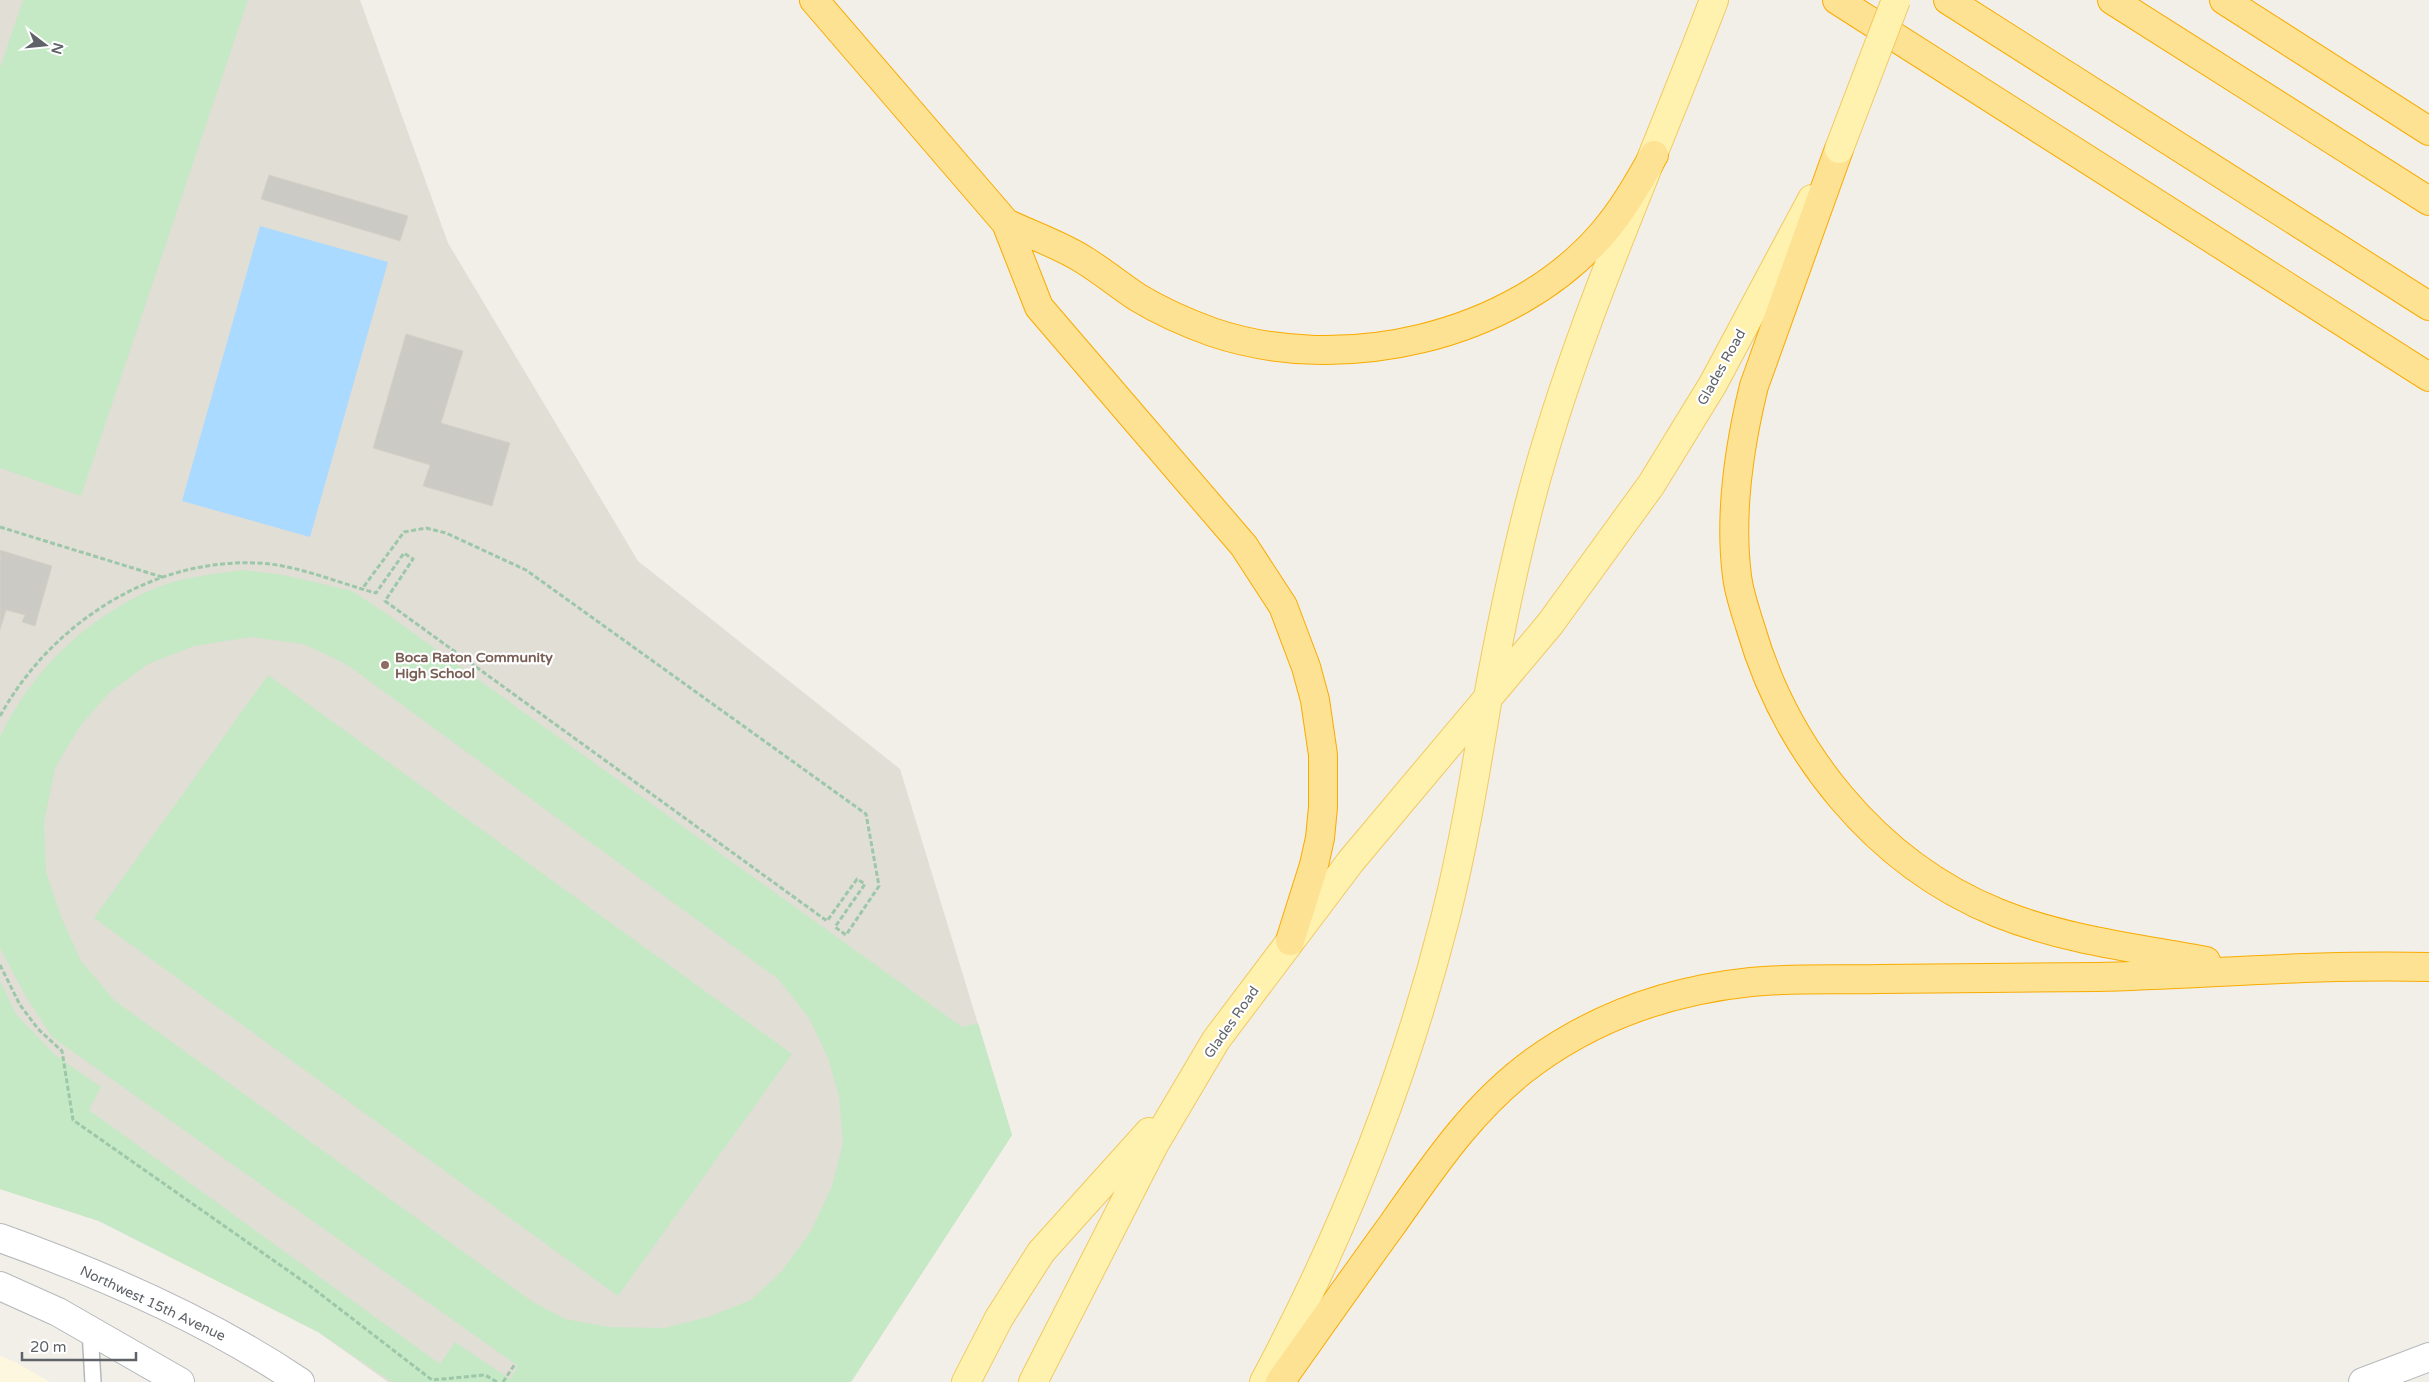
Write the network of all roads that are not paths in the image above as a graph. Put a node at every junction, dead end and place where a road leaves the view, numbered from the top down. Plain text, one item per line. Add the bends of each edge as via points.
1 (814, 0) edge
2 (1714, 0) edge
3 (1837, 0) edge
4 (1896, 0) edge
5 (1948, 0) edge
6 (2112, 0) edge
7 (2224, 0) edge
8 (2429, 130) edge
9 (1839, 149) junction
10 (1654, 155) junction
11 (2429, 201) edge
12 (1006, 223) junction
13 (2429, 306) edge
14 (2429, 377) edge
15 (1488, 700) junction
16 (1290, 941) junction
17 (2429, 967) edge
18 (2256, 970) junction
19 (1182, 1096) junction
20 (0, 1238) edge
21 (0, 1286) edge
22 (90, 1330) junction
23 (2429, 1357) edge
24 (93, 1382) edge
25 (180, 1382) edge
26 (300, 1382) edge
27 (966, 1382) edge
28 (1033, 1382) edge
29 (1264, 1382) edge
30 (1280, 1382) edge
31 (2363, 1382) edge

1 - 12 highway
2 - 10 main road, Glades Road
3 - 14 highway
4 - 9 main road, Glades Road, bridge
5 - 13 highway
6 - 11 highway
7 - 8 highway
9 - 15 main road, Glades Road via 1714,384 1651,485 1550,624
9 - 18 highway via 1754,386 1739,462 1735,504 1737,578 1758,653 1773,691 1813,763 1839,796 1890,847 1960,894 1997,912 2074,937
10 - 12 highway via 1636,188 1601,235 1558,274 1509,306 1462,326 1422,339 1381,346 1296,348 1214,332 1139,298 1083,259
10 - 15 main road, Glades Road via 1601,282 1561,394 1520,545
12 - 16 highway via 1040,307 1244,546 1283,606 1295,635 1315,700 1324,779 1318,847
15 - 16 main road, Glades Road via 1393,808
15 - 29 main road, Glades Road via 1462,846 1409,1044 1331,1246
16 - 19 main road, Glades Road via 1216,1040
17 - 18 highway
18 - 30 highway via 1754,982 1683,993 1615,1016 1532,1063 1465,1126
19 - 27 main road via 1041,1252 999,1318
19 - 28 main road, Glades Road via 1124,1201
20 - 26 street, Northwest 15th Avenue via 131,1290 206,1326
21 - 22 street
22 - 24 lane
22 - 25 street
23 - 31 street

